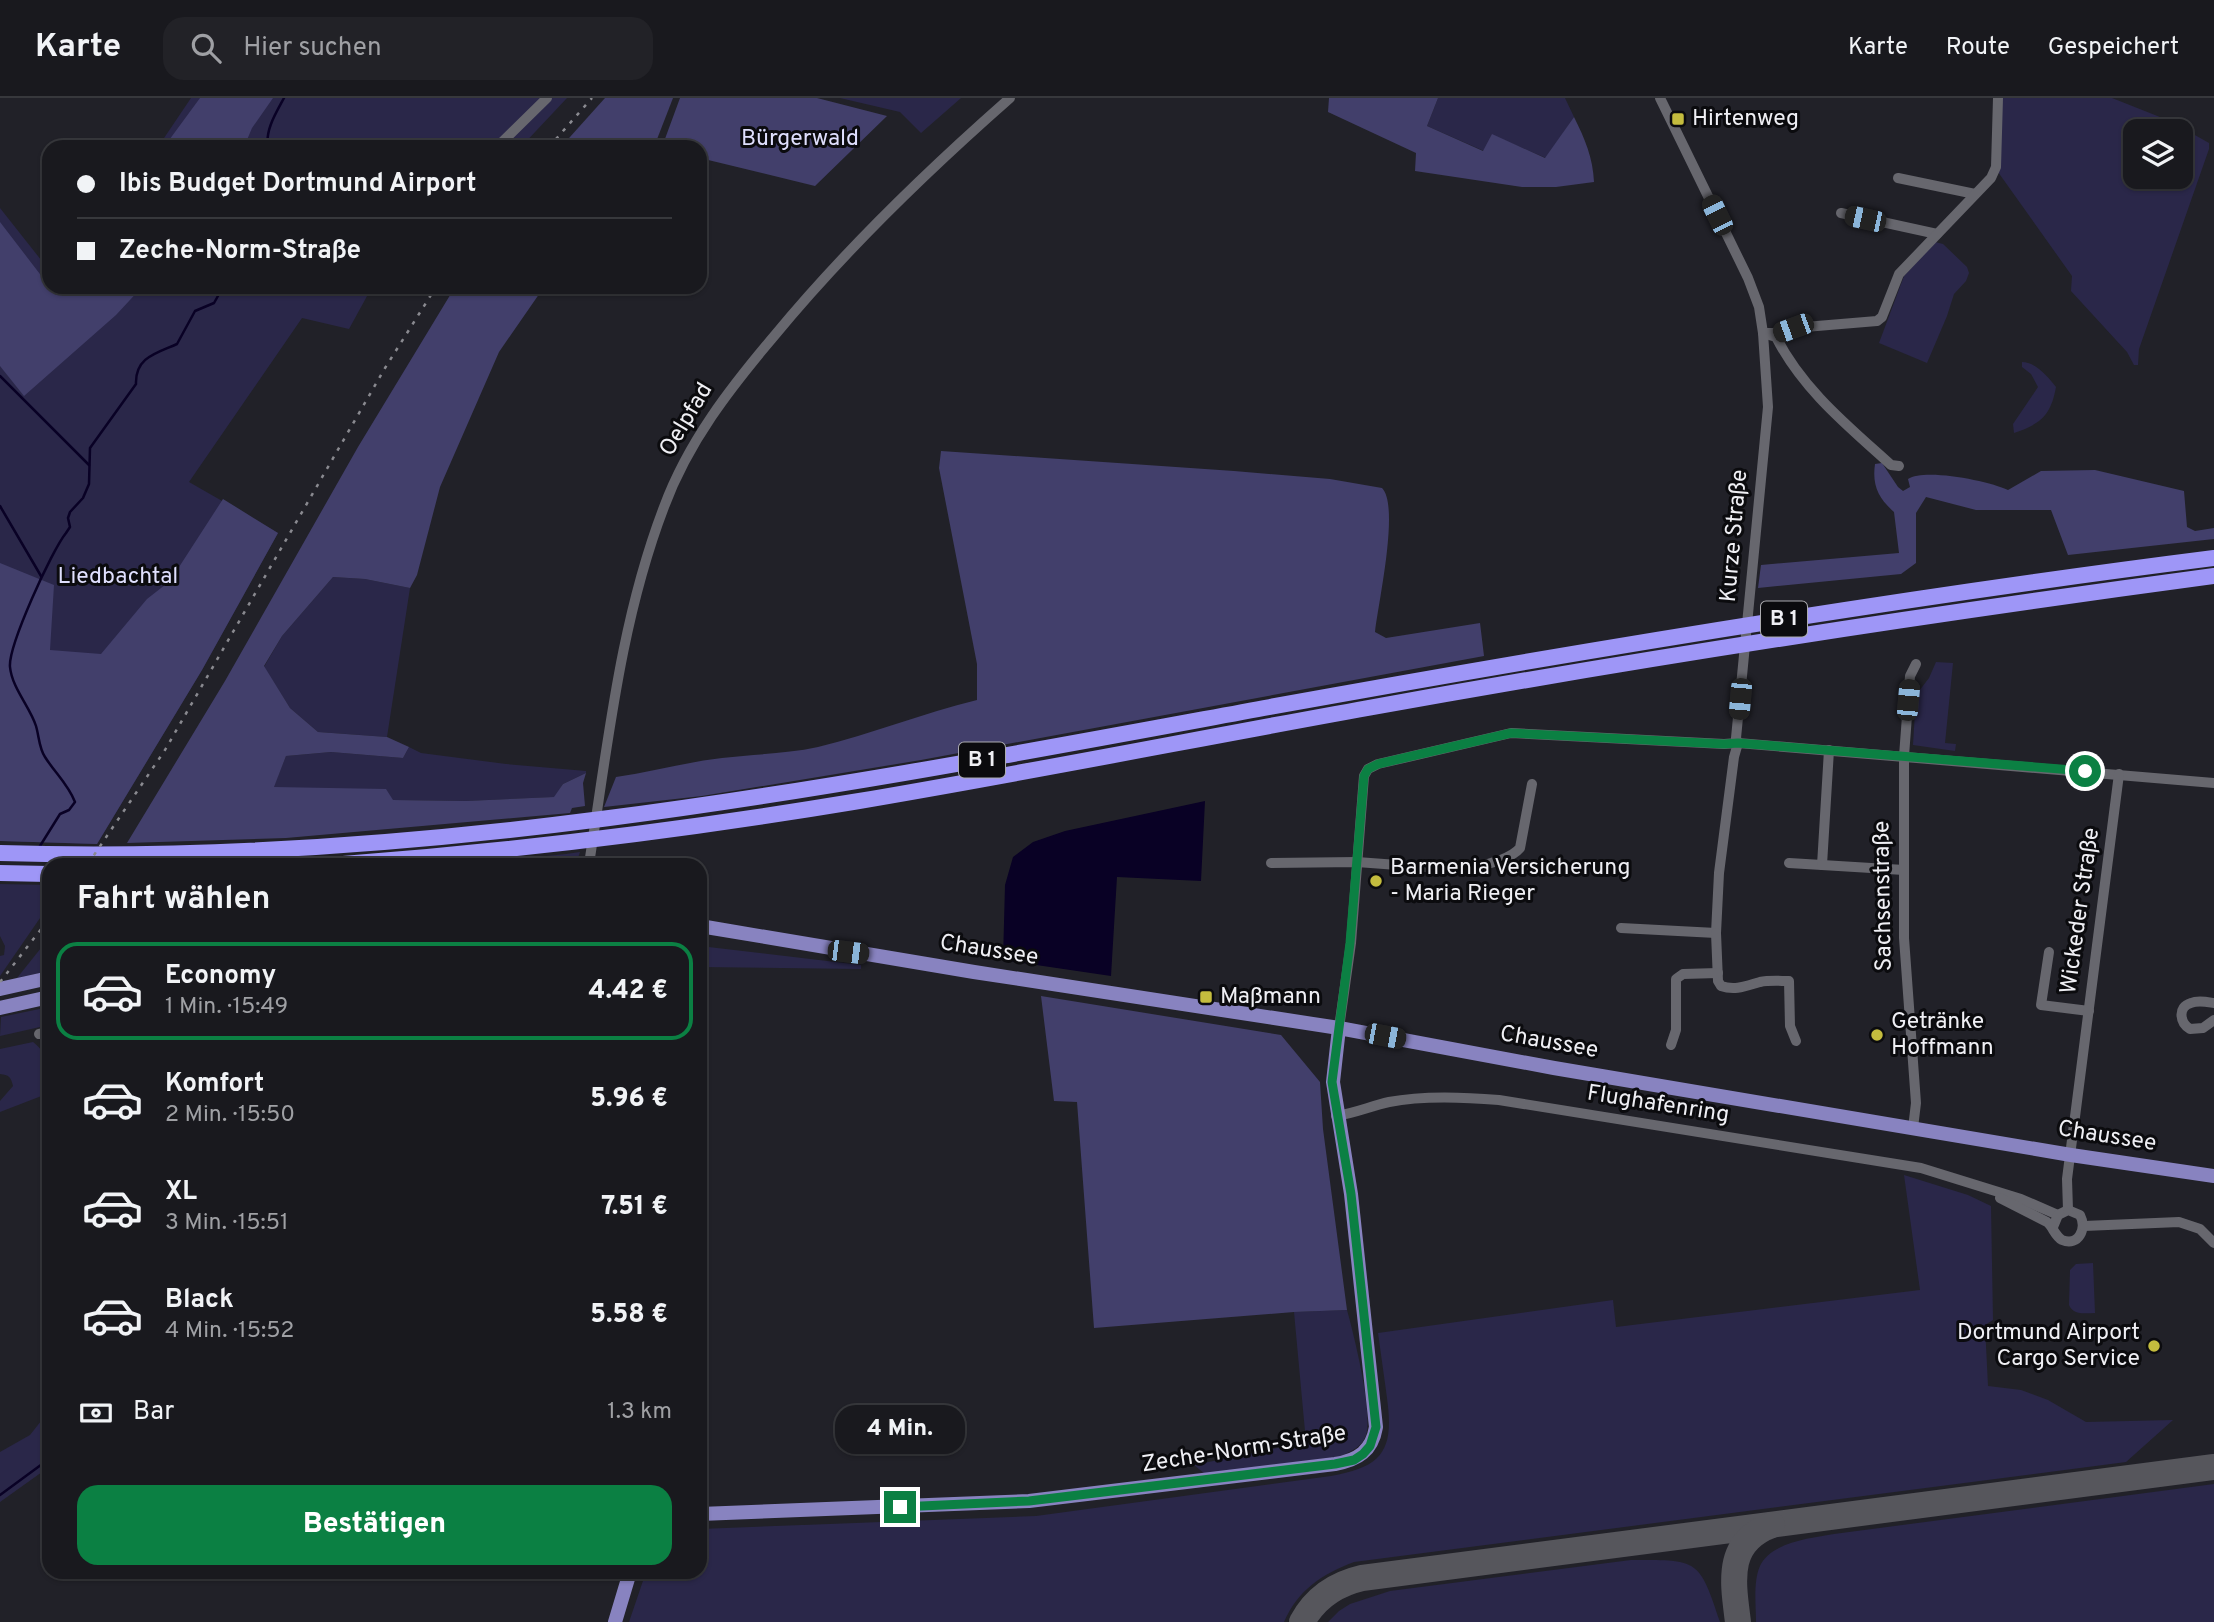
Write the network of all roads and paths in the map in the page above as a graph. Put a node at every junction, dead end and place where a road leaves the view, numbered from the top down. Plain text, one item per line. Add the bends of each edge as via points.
1 (547, 98) edge
2 (1010, 98) edge
3 (1660, 98) edge
4 (1998, 98) edge
5 (504, 140) edge
6 (1898, 178) dead end
7 (1975, 194) junction
8 (1841, 214) dead end
9 (1937, 234) junction
10 (1763, 334) junction
11 (1899, 466) dead end
12 (2214, 558) edge
13 (2214, 576) edge
14 (1916, 664) dead end
15 (1738, 743) junction
16 (1829, 750) junction
17 (1904, 756) junction
18 (2119, 774) junction
19 (2214, 783) edge
20 (1532, 784) dead end
21 (0, 853) edge
22 (420, 858) edge
23 (590, 858) edge
24 (1357, 862) junction
25 (1271, 863) dead end
26 (1789, 863) dead end
27 (1822, 865) junction
28 (1904, 870) junction
29 (0, 873) edge
30 (42, 874) edge
31 (707, 927) edge
32 (1621, 928) dead end
33 (1716, 933) junction
34 (707, 937) edge
35 (2049, 952) dead end
36 (875, 956) junction
37 (1718, 973) junction
38 (42, 980) edge
39 (0, 989) edge
40 (42, 999) edge
41 (2214, 1003) edge
42 (0, 1008) edge
43 (2089, 1011) junction
44 (2214, 1020) edge
45 (1339, 1028) junction
46 (1796, 1041) dead end
47 (1671, 1045) dead end
48 (1336, 1116) junction
49 (1913, 1128) junction
50 (2071, 1155) junction
51 (2214, 1176) edge
52 (1973, 1183) junction
53 (2063, 1212) junction
54 (2084, 1226) junction
55 (2053, 1227) junction
56 (2214, 1243) edge
57 (707, 1514) edge
58 (628, 1579) edge
59 (615, 1622) edge

1 - 5 street
2 - 23 street, Oelpfad via 838,261 733,385 685,460 635,593
3 - 10 street, Kurze Straße via 1748,278
4 - 7 street via 1996,167
6 - 7 street
7 - 9 street
8 - 9 street
9 - 10 street via 1899,274 1877,321
10 - 11 street via 1776,337 1792,367 1824,403 1891,465
10 - 15 street, Kurze Straße via 1768,407
12 - 21 highway, B 1 via 1793,618 839,785 585,822 285,850
13 - 22 highway, B 1 via 1736,644 876,798 582,841
14 - 17 street, Sachsenstraße via 1910,676
15 - 16 street
15 - 24 street via 1511,733 1378,764 1364,776
15 - 33 street, Kurze Straße via 1719,873
16 - 17 street
16 - 27 street
17 - 18 street
17 - 28 street, Sachsenstraße
18 - 19 street
18 - 43 street, Wickeder Straße
20 - 24 street via 1520,848 1511,855 1465,870
24 - 25 street
24 - 45 street
26 - 27 street
27 - 28 street
28 - 49 street, Sachsenstraße via 1906,987 1916,1103
29 - 30 highway
31 - 36 main road, Chaussee
32 - 33 street
33 - 37 street, Kurze Straße
34 - 36 main road, Chaussee
35 - 43 street, Wickeder Straße via 2041,1005
36 - 45 main road, Chaussee
37 - 46 street via 1721,986 1730,988 1789,981 1790,1026
37 - 47 street via 1683,974 1676,979 1676,1030
38 - 39 main road
40 - 42 main road
41 - 44 street via 2190,1003 2181,1015 2190,1029 2203,1028
43 - 50 street, Wickeder Straße
45 - 48 main road, Zeche-Norm-Straße via 1332,1082
45 - 49 main road, Chaussee
48 - 52 street, Flughafenring via 1390,1102 1499,1100 1898,1164
48 - 57 main road, Zeche-Norm-Straße via 1351,1194 1376,1427 1370,1446 1354,1460 1029,1501
49 - 50 main road, Chaussee
50 - 51 main road, Chaussee
50 - 53 street
52 - 53 street, Flughafenring
52 - 55 street, Flughafenring
53 - 54 street, Flughafenring via 2080,1215
53 - 55 street
54 - 55 street, Flughafenring via 2075,1240 2066,1241
54 - 56 street, Flughafenring via 2179,1222 2200,1229
58 - 59 main road

